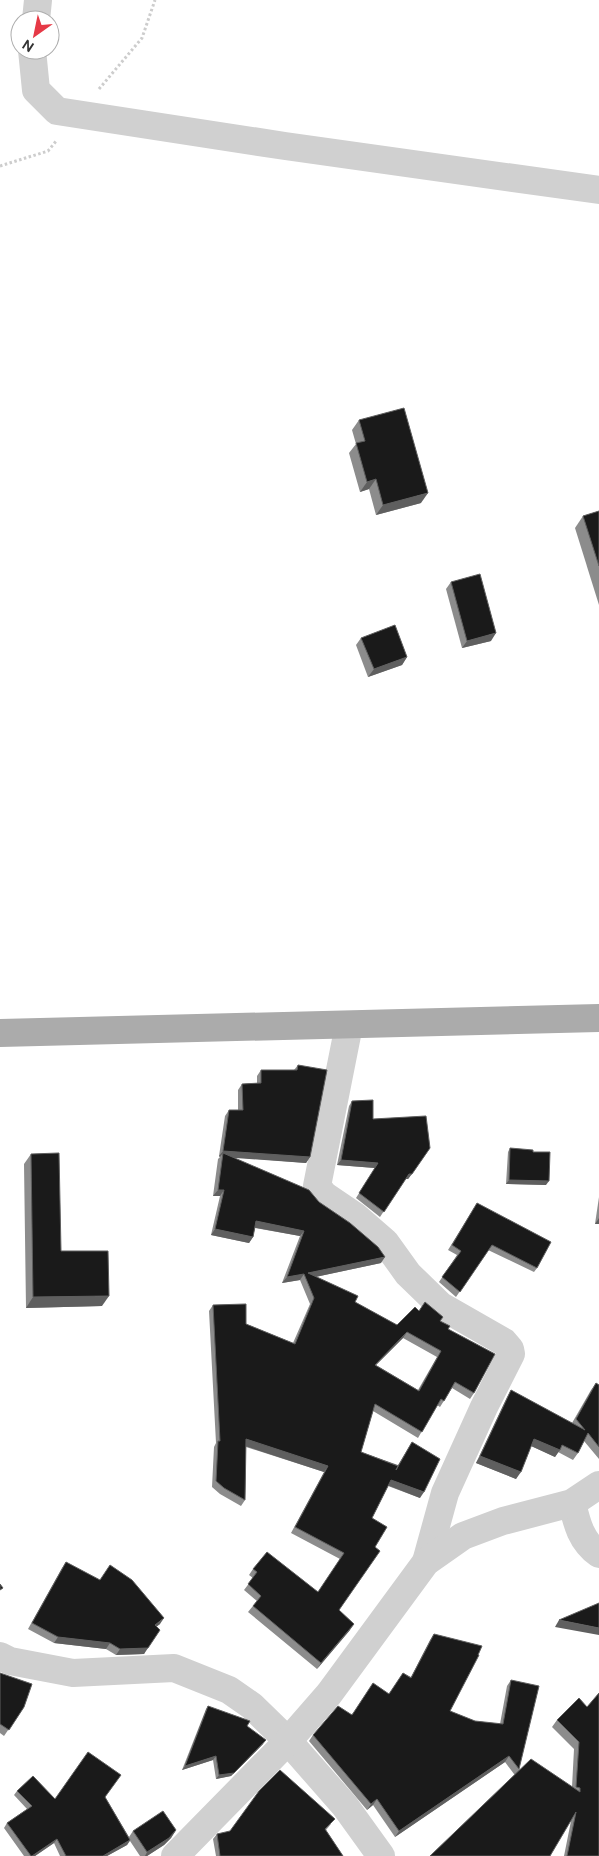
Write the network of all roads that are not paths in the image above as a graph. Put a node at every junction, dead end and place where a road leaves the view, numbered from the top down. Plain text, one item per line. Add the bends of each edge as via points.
1 (33, 60) edge
2 (599, 190) edge
3 (599, 1018) edge
4 (349, 1025) junction
5 (0, 1033) edge
6 (599, 1485) edge
7 (572, 1503) junction
8 (599, 1554) edge
9 (426, 1562) junction
10 (0, 1656) edge
11 (288, 1741) junction
12 (175, 1856) edge
13 (382, 1856) edge

1 - 2 street via 36,90 57,111
3 - 4 main road
4 - 5 main road
4 - 9 street via 317,1186 385,1242 408,1274 441,1306 504,1342 512,1354 484,1407 446,1493
6 - 7 street
7 - 8 street via 578,1530
7 - 9 street via 503,1521 463,1536
9 - 11 street via 329,1694
10 - 11 street via 73,1673 174,1668 229,1690 252,1706
11 - 12 street
11 - 13 street via 345,1806

